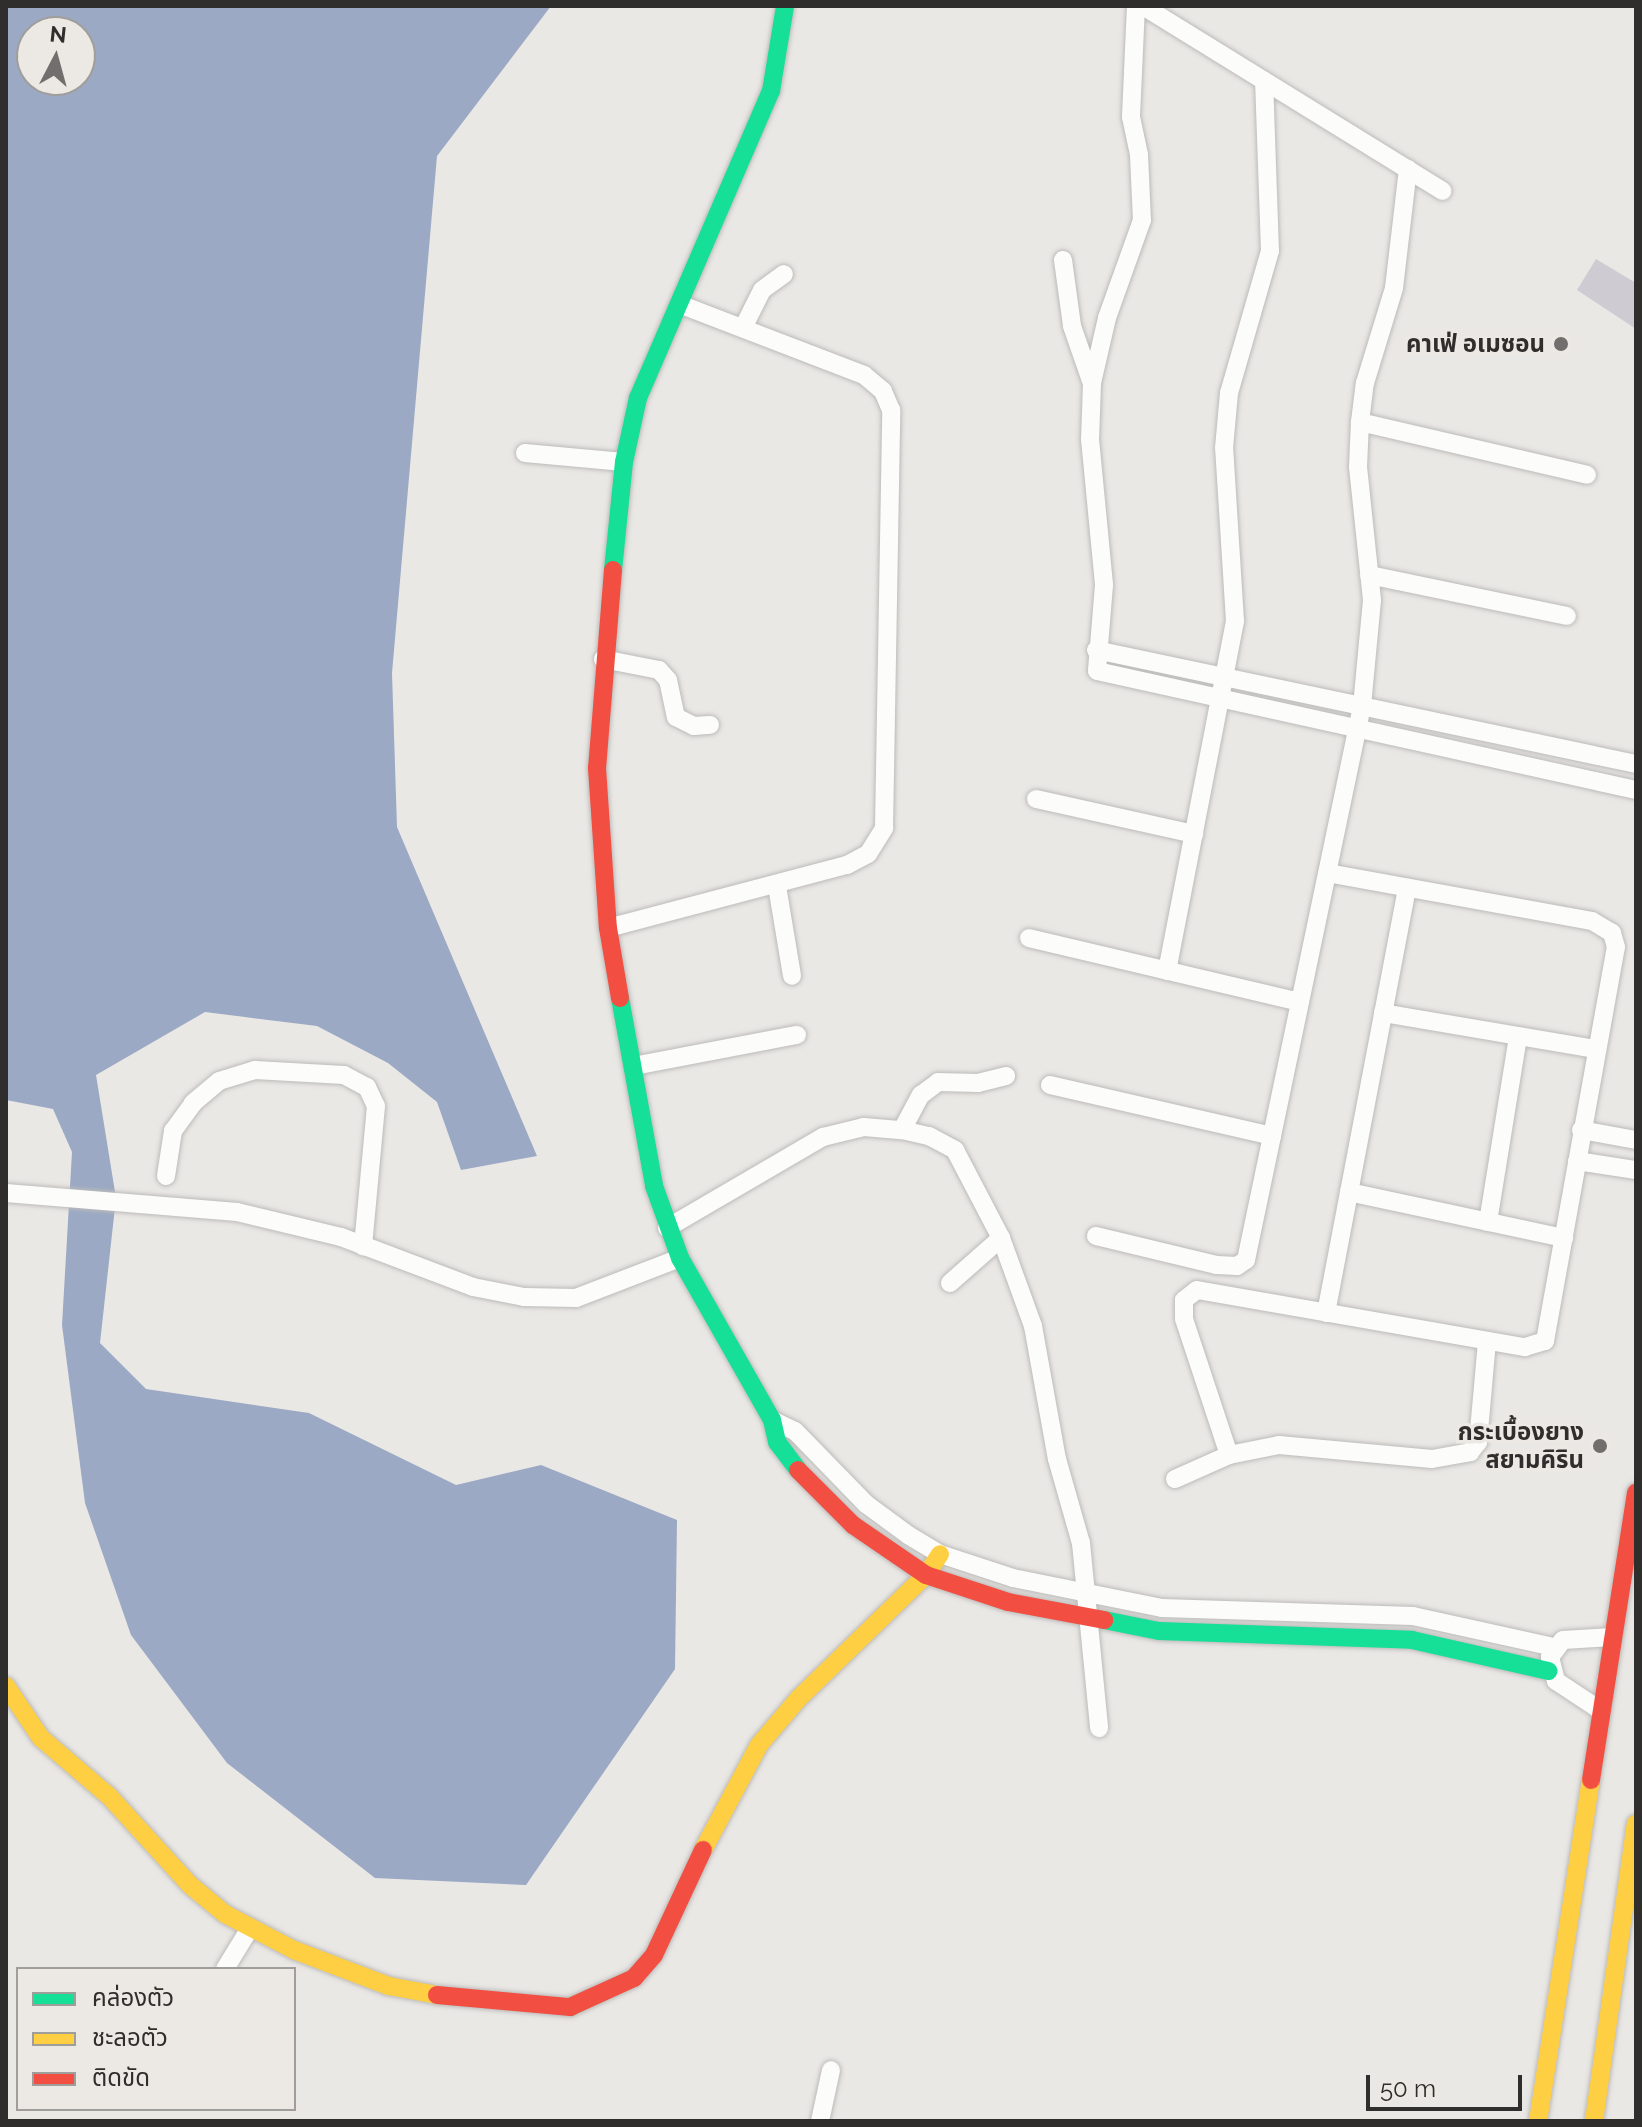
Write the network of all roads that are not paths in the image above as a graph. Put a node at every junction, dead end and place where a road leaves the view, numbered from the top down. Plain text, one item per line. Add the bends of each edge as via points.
1 (785, 6) edge
2 (1136, 6) edge
3 (1143, 6) edge
4 (1264, 81) junction
5 (1408, 169) junction
6 (1442, 191) dead end
7 (1063, 260) dead end
8 (784, 274) dead end
9 (682, 305) junction
10 (743, 328) junction
11 (1092, 383) junction
12 (1360, 422) junction
13 (525, 453) dead end
14 (624, 462) junction
15 (1587, 475) dead end
16 (1369, 575) junction
17 (1567, 616) dead end
18 (1095, 658) junction
19 (603, 659) junction
20 (1227, 678) junction
21 (1221, 700) junction
22 (1362, 706) junction
23 (710, 725) dead end
24 (1356, 731) junction
25 (1636, 764) edge
26 (1636, 790) edge
27 (1036, 799) dead end
28 (1194, 834) junction
29 (1327, 873) junction
30 (777, 886) junction
31 (1407, 888) junction
32 (608, 928) junction
33 (1029, 938) dead end
34 (1167, 971) junction
35 (792, 976) dead end
36 (1300, 1002) junction
37 (1383, 1013) junction
38 (797, 1035) dead end
39 (1518, 1036) junction
40 (1596, 1049) junction
41 (634, 1066) junction
42 (1006, 1076) dead end
43 (1050, 1085) dead end
44 (902, 1130) junction
45 (1581, 1130) junction
46 (1272, 1136) junction
47 (1636, 1140) edge
48 (1577, 1161) junction
49 (1636, 1170) edge
50 (166, 1176) dead end
51 (1349, 1192) junction
52 (6, 1193) edge
53 (1488, 1222) junction
54 (667, 1228) junction
55 (1096, 1236) dead end
56 (1001, 1238) junction
57 (1564, 1238) junction
58 (363, 1246) junction
59 (680, 1258) junction
60 (950, 1283) dead end
61 (1326, 1313) junction
62 (1487, 1341) junction
63 (772, 1420) junction
64 (1229, 1455) junction
65 (1175, 1479) dead end
66 (1636, 1493) edge
67 (940, 1554) junction
68 (926, 1575) junction
69 (1085, 1594) junction
70 (1092, 1620) junction
71 (1612, 1637) junction
72 (1554, 1647) junction
73 (1549, 1671) junction
74 (6, 1686) edge
75 (1600, 1710) junction
76 (1099, 1728) dead end
77 (1636, 1824) edge
78 (250, 1928) junction
79 (226, 1967) edge
80 (831, 2070) dead end
81 (820, 2121) edge
82 (1538, 2121) edge
83 (1594, 2121) edge

1 - 9 street via 771,91
2 - 11 street via 1131,117 1141,168 1142,220 1107,318
3 - 4 street
4 - 5 street
4 - 20 street via 1270,251 1229,393 1224,448 1235,579
5 - 6 street
5 - 12 street via 1394,288 1365,383
7 - 11 street via 1072,326
8 - 10 street via 762,290
9 - 10 street
9 - 14 street via 638,398
10 - 30 street via 864,375 883,391 891,410 884,828 868,854
11 - 18 street via 1090,439 1104,585
12 - 15 street
12 - 16 street via 1358,467
13 - 14 street
14 - 19 street
16 - 17 street
16 - 22 street
18 - 20 street
18 - 21 street via 1101,675
19 - 23 street via 659,670 668,680 676,717 694,726
19 - 32 street via 597,768
20 - 21 street
20 - 22 street
21 - 24 street
21 - 28 street
22 - 24 street
22 - 25 street
24 - 26 street
24 - 29 street
27 - 28 street
28 - 34 street
29 - 31 street
29 - 36 street
30 - 32 street
30 - 35 street
31 - 37 street
31 - 40 street via 1603,925 1616,947
32 - 41 street
33 - 34 street
34 - 36 street
36 - 46 street
37 - 39 street
37 - 51 street
38 - 41 street
39 - 40 street
39 - 53 street
40 - 45 street
41 - 54 street
42 - 44 street via 978,1083 938,1082 921,1095
43 - 46 street
44 - 54 street via 864,1127 823,1137
44 - 56 street via 955,1150
45 - 47 street
45 - 48 street
46 - 55 street via 1246,1260 1237,1266
48 - 49 street
48 - 57 street
50 - 58 street via 173,1131 193,1103 219,1081 255,1070 344,1075 367,1087 376,1106
51 - 53 street
51 - 61 street
52 - 58 street via 237,1212
53 - 57 street
54 - 59 street
56 - 60 street
56 - 69 street via 1033,1326 1057,1459 1081,1543
57 - 62 street via 1545,1341 1525,1347
58 - 59 street via 473,1287 524,1297 576,1298
59 - 63 street
61 - 62 street
61 - 64 street via 1197,1290 1184,1300 1184,1319
62 - 64 street via 1478,1442 1470,1452 1432,1459 1279,1445
63 - 67 street via 795,1431 866,1504
63 - 68 street via 777,1442 839,1512
64 - 65 street
66 - 71 street
67 - 68 street
67 - 69 street
68 - 70 street via 1008,1602
68 - 78 street via 799,1698 759,1745 729,1793 654,1955 634,1978 603,1996 570,2007 512,2005 389,1986
69 - 70 street
69 - 72 street via 1162,1608 1413,1616
70 - 73 street via 1159,1631 1412,1640
70 - 76 street
71 - 72 street via 1586,1635
71 - 75 street
72 - 73 street
73 - 75 street via 1568,1693
74 - 78 street via 41,1738 109,1796 190,1885
75 - 82 street
77 - 83 street
78 - 79 street
80 - 81 street

